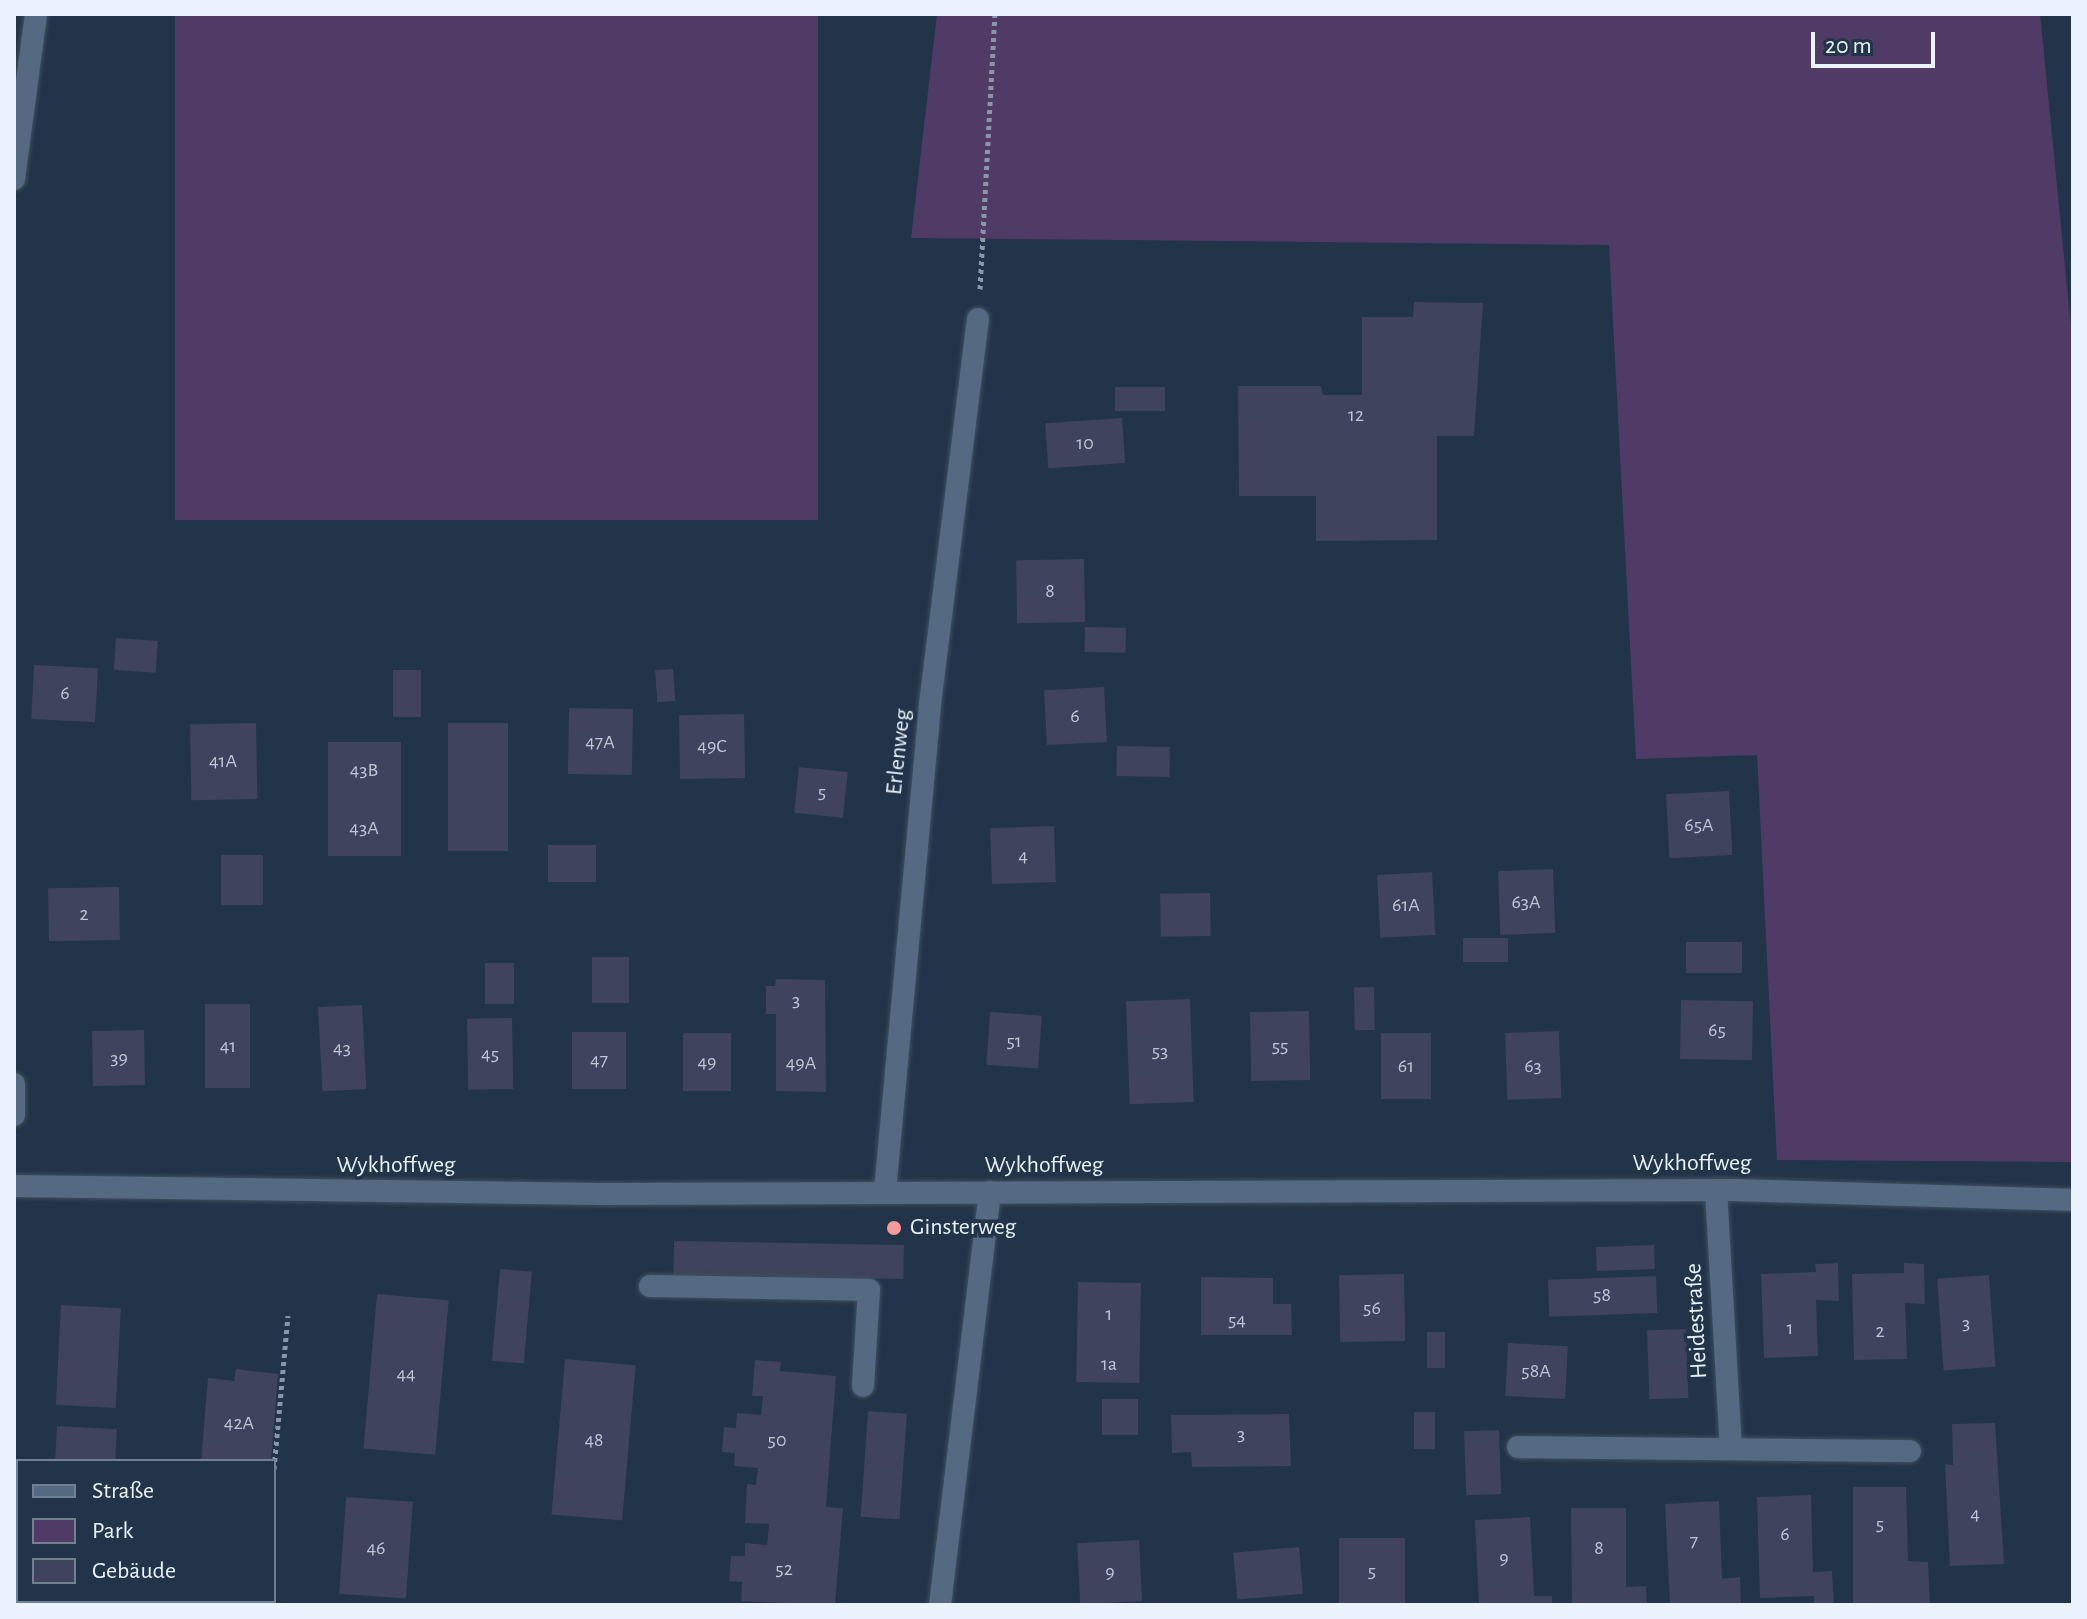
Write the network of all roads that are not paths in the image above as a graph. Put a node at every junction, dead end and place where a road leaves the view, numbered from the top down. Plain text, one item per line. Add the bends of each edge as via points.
1 (36, 14) edge
2 (14, 179) edge
3 (978, 319) road end
4 (14, 1084) edge
5 (14, 1115) edge
6 (14, 1186) edge
7 (1716, 1190) junction
8 (885, 1191) junction
9 (990, 1192) junction
10 (2073, 1200) edge
11 (650, 1286) dead end
12 (863, 1386) dead end
13 (1518, 1447) dead end
14 (1731, 1449) junction
15 (1910, 1451) dead end
16 (940, 1605) edge

1 - 2 street
3 - 8 street, Erlenweg via 928,719
4 - 5 street
6 - 8 street, Wykhoffweg
7 - 9 street, Wykhoffweg
7 - 10 street, Wykhoffweg
7 - 14 street, Heidestraße
8 - 9 street, Wykhoffweg
9 - 16 street
11 - 12 street via 869,1290
13 - 14 street
14 - 15 street

